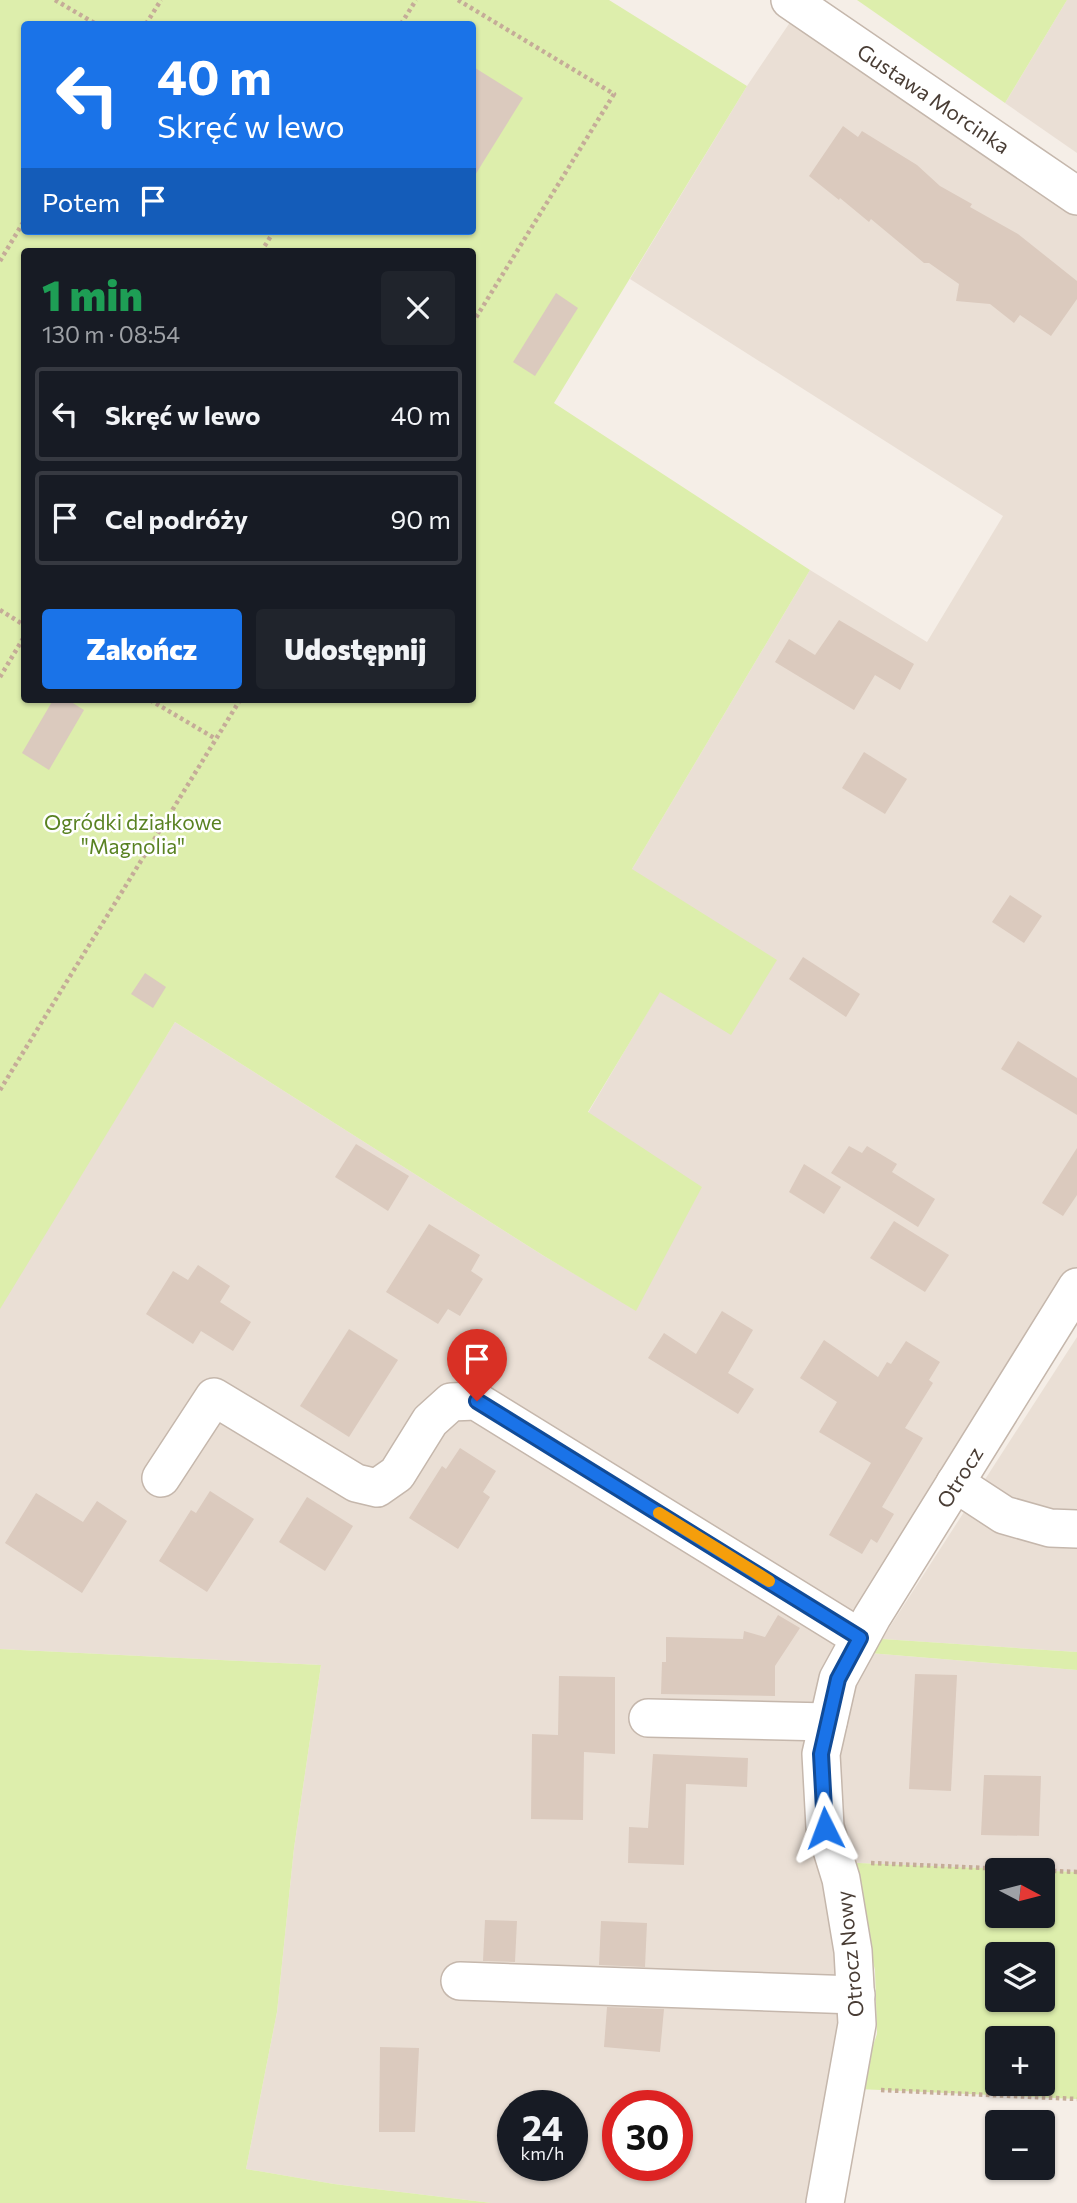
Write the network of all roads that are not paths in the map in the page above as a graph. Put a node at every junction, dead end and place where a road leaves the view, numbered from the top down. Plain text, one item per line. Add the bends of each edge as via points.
1 (790, 0) edge
2 (1077, 196) edge
3 (1077, 1287) edge
4 (161, 1478) dead end
5 (956, 1483) junction
6 (1077, 1529) edge
7 (852, 1652) junction
8 (648, 1718) dead end
9 (828, 1723) junction
10 (460, 1981) dead end
11 (856, 1995) junction
12 (825, 2203) edge

1 - 2 street, Gustawa Morcinka
3 - 5 street, Otrocz
4 - 7 street via 214,1397 356,1483 377,1488 397,1474 430,1421 451,1402 477,1401
5 - 6 street via 1004,1515 1050,1528
5 - 7 street, Otrocz
7 - 9 street, Otrocz Nowy
8 - 9 street
9 - 11 street, Otrocz Nowy via 821,1754 825,1828 853,1951
10 - 11 street
11 - 12 street, Otrocz Nowy via 857,2024

